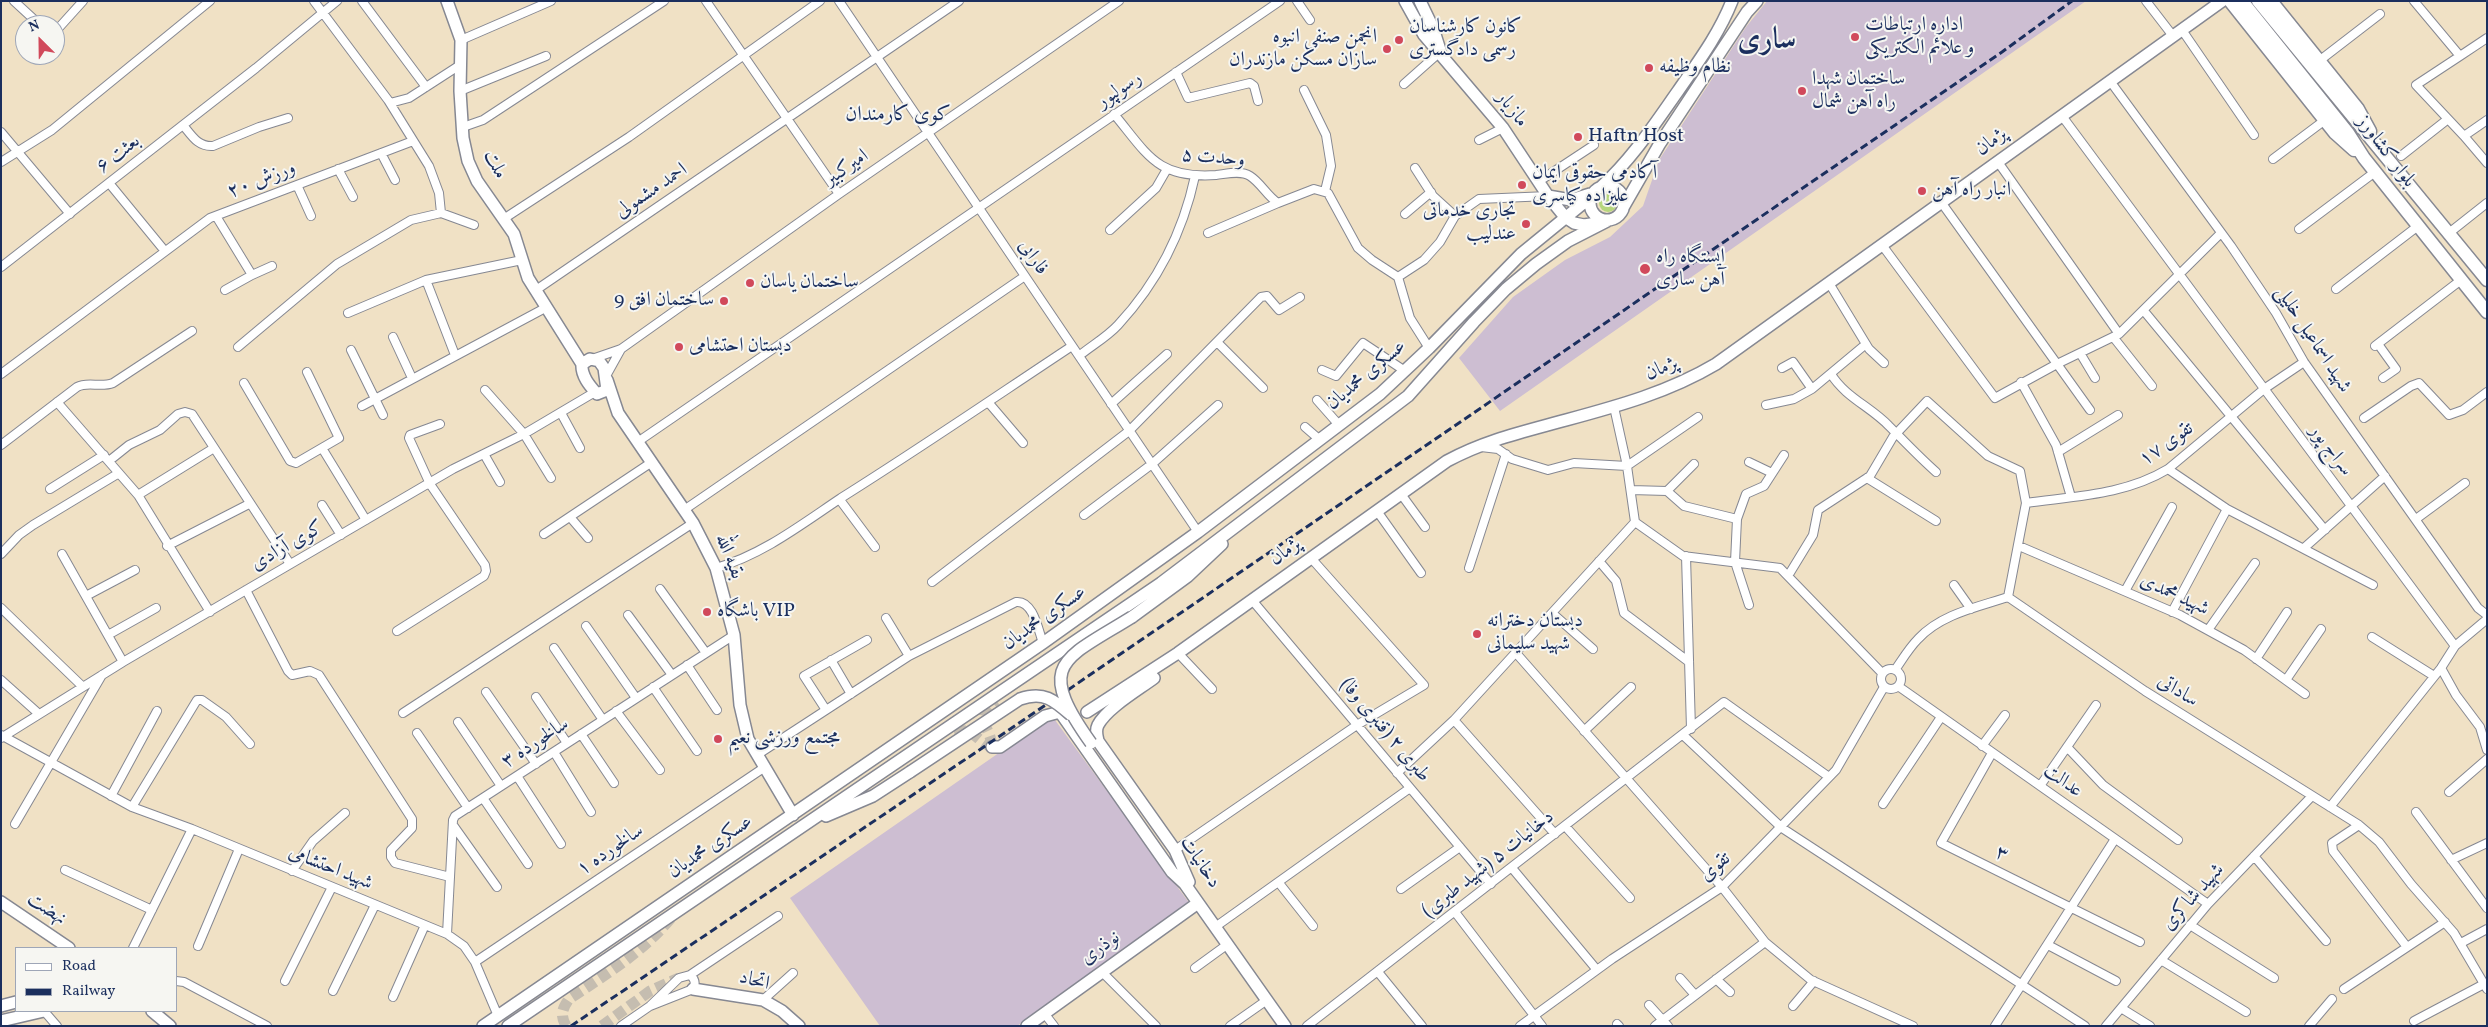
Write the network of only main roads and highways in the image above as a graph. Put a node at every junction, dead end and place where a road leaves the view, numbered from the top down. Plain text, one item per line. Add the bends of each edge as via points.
1 (447, 1) edge
2 (1405, 1) edge
3 (1420, 1) edge
4 (1722, 1) edge
5 (1732, 1) edge
6 (1757, 1) edge
7 (2222, 1) edge
8 (2230, 1) edge
9 (2242, 1) edge
10 (2261, 6) edge
11 (1725, 17) junction
12 (1425, 24) junction
13 (2379, 146) junction
14 (2364, 158) junction
15 (1596, 192) junction
16 (1548, 196) junction
17 (1624, 206) junction
18 (1565, 217) junction
19 (1607, 220) junction
20 (2487, 280) edge
21 (2487, 312) edge
22 (587, 361) junction
23 (606, 378) junction
24 (596, 393) junction
25 (618, 413) junction
26 (1237, 527) junction
27 (1198, 532) junction
28 (1208, 548) junction
29 (1161, 584) junction
30 (1174, 656) junction
31 (1004, 696) tunnel mouth
32 (1087, 712) dead end
33 (1066, 714) junction
34 (954, 731) dead end
35 (992, 747) dead end
36 (864, 783) junction
37 (792, 814) junction
38 (803, 825) junction
39 (1187, 884) junction
40 (1, 902) edge
41 (1198, 903) junction
42 (1227, 942) junction
43 (68, 947) edge
44 (693, 990) road end
45 (15, 1002) edge
46 (1, 1006) edge
47 (40, 1012) edge
48 (153, 1012) edge
49 (4, 1022) edge
50 (170, 1026) edge
51 (483, 1026) edge
52 (508, 1026) edge
53 (798, 1026) edge
54 (1027, 1026) edge
55 (1285, 1026) edge

1 - 22 main road, ملت via 461,40 460,91 468,161 477,180 514,234 528,278
2 - 12 main road, مازیار
3 - 12 main road, مازیار
4 - 11 main road
5 - 11 main road, عسکری محمدیان
6 - 17 main road via 1742,18 1659,145
7 - 30 main road, پژمان via 1716,364 1664,391 1474,446 1447,461
8 - 14 main road via 2335,133
9 - 10 main road
10 - 13 main road, بلوار کشاورز via 2358,125
10 - 13 main road via 2319,61 2358,109
10 - 14 main road, بلوار کشاورز
11 - 15 main road, عسکری محمدیان via 1633,156
12 - 16 main road, مازیار via 1440,52 1503,128
13 - 20 main road, بلوار کشاورز
14 - 21 main road, بلوار کشاورز
15 - 16 main road via 1571,200
15 - 17 main road via 1610,186 1618,190
15 - 18 main road, عسکری محمدیان
15 - 19 main road via 1592,210
16 - 18 main road, مازیار
17 - 19 main road via 1620,214
18 - 19 main road via 1584,225
18 - 27 main road, عسکری محمدیان via 1520,254 1380,394
19 - 26 main road, عسکری محمدیان via 1568,241 1536,264 1474,322 1408,396
22 - 23 main road, ملت via 601,362
22 - 24 main road via 586,378
23 - 24 main road via 607,390
23 - 25 main road
24 - 25 main road
25 - 37 main road, بقیه الله via 693,523 716,568 734,634 740,705 748,739
26 - 28 main road, عسکری محمدیان
26 - 33 main road, bridge via 1188,576 1065,662 1060,672
27 - 28 main road
27 - 37 main road, عسکری محمدیان via 1044,643
28 - 29 main road, عسکری محمدیان
29 - 31 main road via 1149,597
29 - 36 main road, عسکری محمدیان
30 - 32 main road, پژمان
30 - 39 main road via 1164,669 1106,716 1096,733 1098,741 1175,850
33 - 35 main road via 1045,716 1000,747
33 - 38 main road, bridge via 1052,698 1020,699 873,796
33 - 39 main road, دخانیات, bridge via 1091,743
33 - 39 main road via 1172,872
34 - 36 main road via 873,784
36 - 38 main road, عسکری محمدیان
37 - 51 main road, عسکری محمدیان
38 - 52 main road, عسکری محمدیان
39 - 41 main road, دخانیات
39 - 42 main road, دخانیات
40 - 43 main road, نهضت
41 - 42 main road, دخانیات
41 - 54 main road, نوذری
42 - 55 main road, دخانیات
44 - 53 main road, اتحاد via 763,1000
45 - 46 main road
47 - 49 main road
48 - 50 main road

